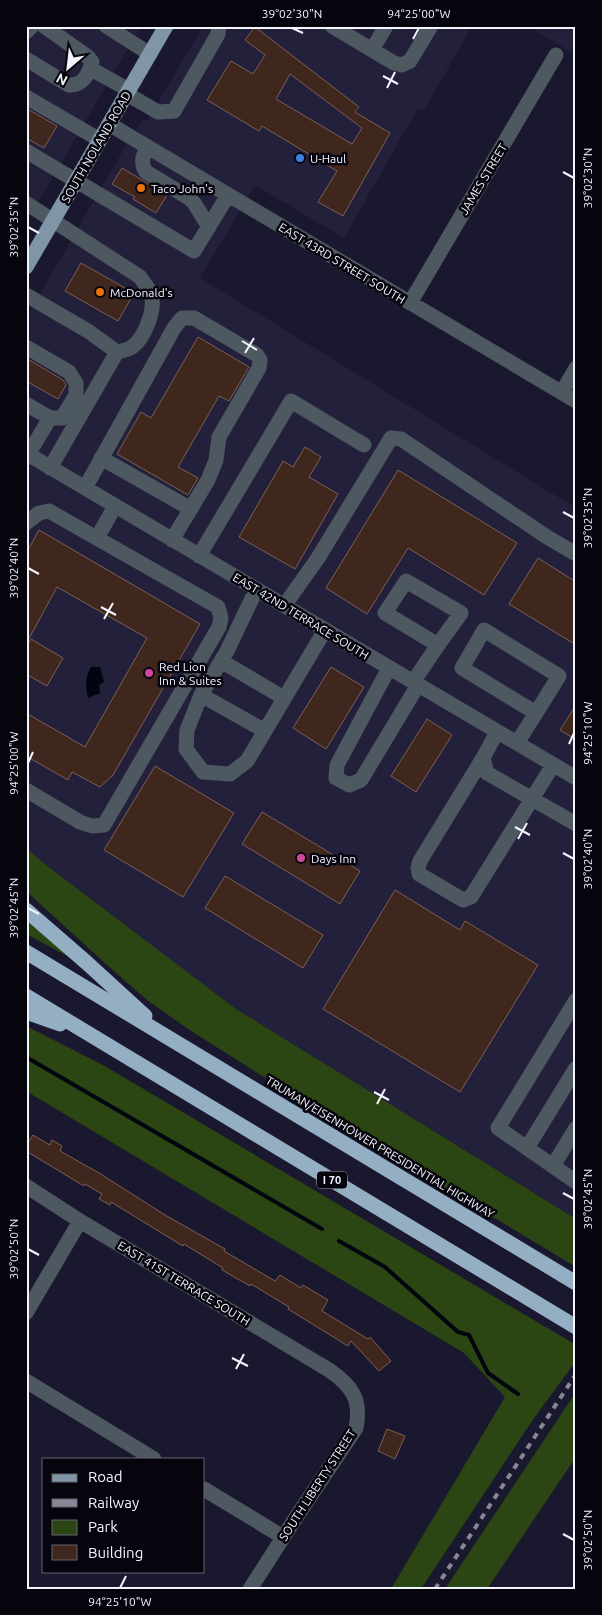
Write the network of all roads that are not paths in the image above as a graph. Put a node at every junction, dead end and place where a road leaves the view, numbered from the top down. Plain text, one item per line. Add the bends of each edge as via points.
1 (32, 26) edge
2 (44, 26) edge
3 (106, 26) edge
4 (166, 26) edge
5 (219, 26) edge
6 (386, 26) edge
7 (431, 26) edge
8 (337, 28) edge
9 (26, 32) edge
10 (372, 50) junction
11 (150, 54) junction
12 (556, 55) dead end
13 (26, 59) edge
14 (90, 69) junction
15 (128, 92) junction
16 (26, 97) edge
17 (109, 124) junction
18 (100, 140) junction
19 (147, 147) junction
20 (26, 151) edge
21 (77, 180) junction
22 (228, 195) junction
23 (26, 203) edge
24 (53, 221) junction
25 (209, 226) junction
26 (26, 267) edge
27 (26, 295) edge
28 (410, 303) junction
29 (26, 347) edge
30 (117, 352) junction
31 (576, 368) edge
32 (562, 392) junction
33 (576, 401) edge
34 (26, 404) edge
35 (50, 418) junction
36 (364, 444) dead end
37 (27, 455) edge
38 (101, 458) junction
39 (50, 468) junction
40 (85, 488) junction
41 (115, 506) junction
42 (191, 509) junction
43 (26, 523) edge
44 (97, 538) junction
45 (172, 540) junction
46 (576, 554) edge
47 (199, 556) junction
48 (256, 590) junction
49 (284, 606) junction
50 (325, 630) junction
51 (438, 646) junction
52 (221, 662) junction
53 (389, 668) junction
54 (415, 684) junction
55 (201, 696) junction
56 (284, 698) junction
57 (536, 713) junction
58 (265, 731) junction
59 (497, 732) junction
60 (516, 743) junction
61 (483, 758) junction
62 (553, 765) junction
63 (576, 778) edge
64 (26, 790) edge
65 (532, 799) junction
66 (576, 824) edge
67 (26, 910) edge
68 (26, 952) edge
69 (26, 996) edge
70 (576, 1000) edge
71 (26, 1012) edge
72 (89, 1034) junction
73 (168, 1037) junction
74 (576, 1068) edge
75 (576, 1128) edge
76 (527, 1148) junction
77 (553, 1166) junction
78 (575, 1178) edge
79 (26, 1186) edge
80 (80, 1221) junction
81 (576, 1283) edge
82 (26, 1313) edge
83 (576, 1327) edge
84 (342, 1379) joint
85 (26, 1381) edge
86 (152, 1458) edge
87 (205, 1490) edge
88 (283, 1537) junction
89 (250, 1589) edge

1 - 9 street
2 - 14 street via 88,56 92,62
3 - 11 street
4 - 11 main road, SOUTH NOLAND ROAD
5 - 15 street via 218,34 174,110 158,112
6 - 10 street
7 - 10 street via 410,61 402,65
8 - 10 street
11 - 15 main road, SOUTH NOLAND ROAD
12 - 28 street, JAMES STREET
13 - 14 street via 69,85 81,82
14 - 15 street
15 - 17 main road, SOUTH NOLAND ROAD
16 - 18 street
17 - 18 main road, SOUTH NOLAND ROAD
17 - 19 street, EAST 43RD STREET SOUTH
18 - 21 main road, SOUTH NOLAND ROAD
19 - 22 street, EAST 43RD STREET SOUTH
19 - 25 street via 142,160 146,172 189,198
20 - 21 street
21 - 24 main road, SOUTH NOLAND ROAD
21 - 25 street via 194,251
22 - 25 street
22 - 28 street, EAST 43RD STREET SOUTH
23 - 24 street
24 - 26 main road, SOUTH NOLAND ROAD
24 - 30 street via 140,277 151,294 151,312 141,338 132,347
27 - 30 street
28 - 32 street, EAST 43RD STREET SOUTH
29 - 35 street via 69,372 76,383 76,395 62,418
30 - 39 street
31 - 32 street
32 - 33 street, EAST 43RD STREET SOUTH
34 - 35 street
35 - 37 street
36 - 47 street via 291,401
37 - 39 street, EAST 42ND TERRACE SOUTH
38 - 40 street
38 - 42 street
38 - 42 street via 174,328 182,318 194,318 257,355 260,360 259,368 219,437 216,460
39 - 40 street, EAST 42ND TERRACE SOUTH
40 - 41 street, EAST 42ND TERRACE SOUTH
41 - 44 street
41 - 45 street, EAST 42ND TERRACE SOUTH
42 - 45 street
43 - 44 street via 39,513 49,512
44 - 64 street via 218,607 219,627 104,825 80,822
45 - 47 street, EAST 42ND TERRACE SOUTH
46 - 49 street via 400,439 391,438 318,558
47 - 48 street, EAST 42ND TERRACE SOUTH
48 - 49 street, EAST 42ND TERRACE SOUTH
48 - 52 street
49 - 50 street, EAST 42ND TERRACE SOUTH
50 - 53 street, EAST 42ND TERRACE SOUTH
50 - 56 street
51 - 51 street via 386,613 406,581 461,613
51 - 54 street
52 - 55 street
52 - 56 street
53 - 54 street, EAST 42ND TERRACE SOUTH
53 - 54 street via 337,765 336,778 349,785 361,780
54 - 59 street, EAST 42ND TERRACE SOUTH
55 - 58 street
55 - 58 street via 187,730 186,749 203,772 230,774 247,761
56 - 58 street
57 - 57 street via 462,668 484,630 559,676
57 - 60 street
59 - 60 street, EAST 42ND TERRACE SOUTH
59 - 61 street
60 - 62 street, EAST 42ND TERRACE SOUTH
61 - 65 street via 487,773
61 - 65 street via 420,861 419,874 463,900 471,897
62 - 63 street, EAST 42ND TERRACE SOUTH
62 - 65 street
65 - 66 street
67 - 73 highway
68 - 73 highway
69 - 72 highway, I 70
70 - 76 street via 498,1128
71 - 72 highway
72 - 83 highway, I 70
73 - 81 highway, TRUMAN/EISENHOWER PRESIDENTIAL HIGHWAY
74 - 76 street
75 - 77 street
76 - 77 street
77 - 78 street
79 - 80 street, EAST 41ST TERRACE SOUTH
80 - 82 street
80 - 84 street, EAST 41ST TERRACE SOUTH
84 - 88 street, SOUTH LIBERTY STREET via 356,1400 356,1428
85 - 86 street
87 - 88 street
88 - 89 street, SOUTH LIBERTY STREET

